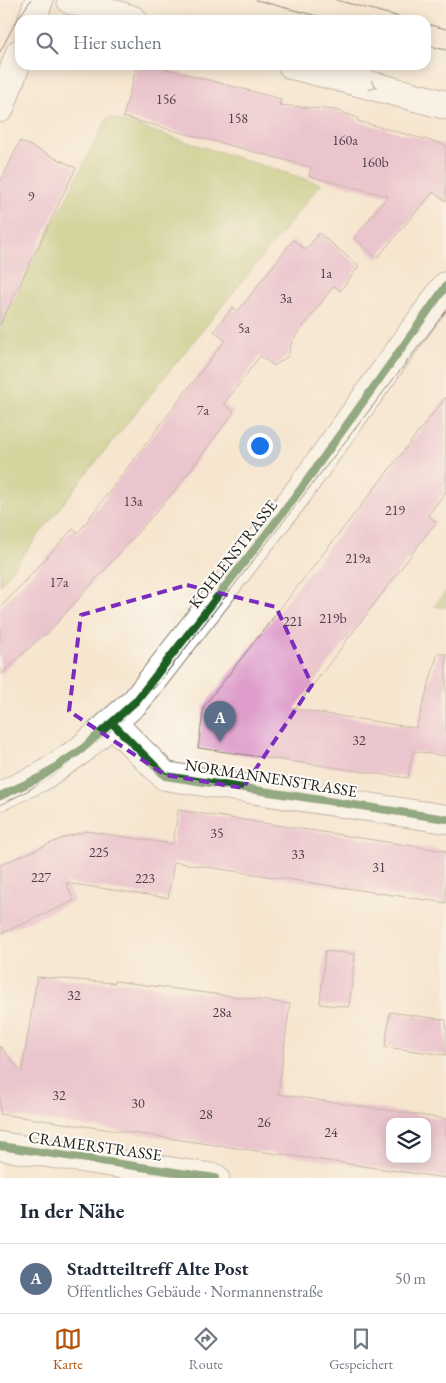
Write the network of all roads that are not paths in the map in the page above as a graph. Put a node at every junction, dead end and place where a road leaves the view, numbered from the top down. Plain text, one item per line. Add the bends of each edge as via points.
1 (39, 0) edge
2 (71, 0) edge
3 (34, 15) edge
4 (118, 15) edge
5 (15, 67) edge
6 (311, 70) edge
7 (446, 106) edge
8 (0, 108) edge
9 (446, 286) edge
10 (113, 724) junction
11 (0, 796) edge
12 (446, 819) edge
13 (0, 1146) edge
14 (215, 1178) edge

1 - 3 street
2 - 4 street
5 - 8 street
6 -> 7 street
9 - 10 street, KOHLENSTRASSE via 295,497 136,700
10 - 11 street, KOHLENSTRASSE via 41,777
10 - 12 street, NORMANNENSTRASSE via 165,776
13 - 14 street, CRAMERSTRASSE

